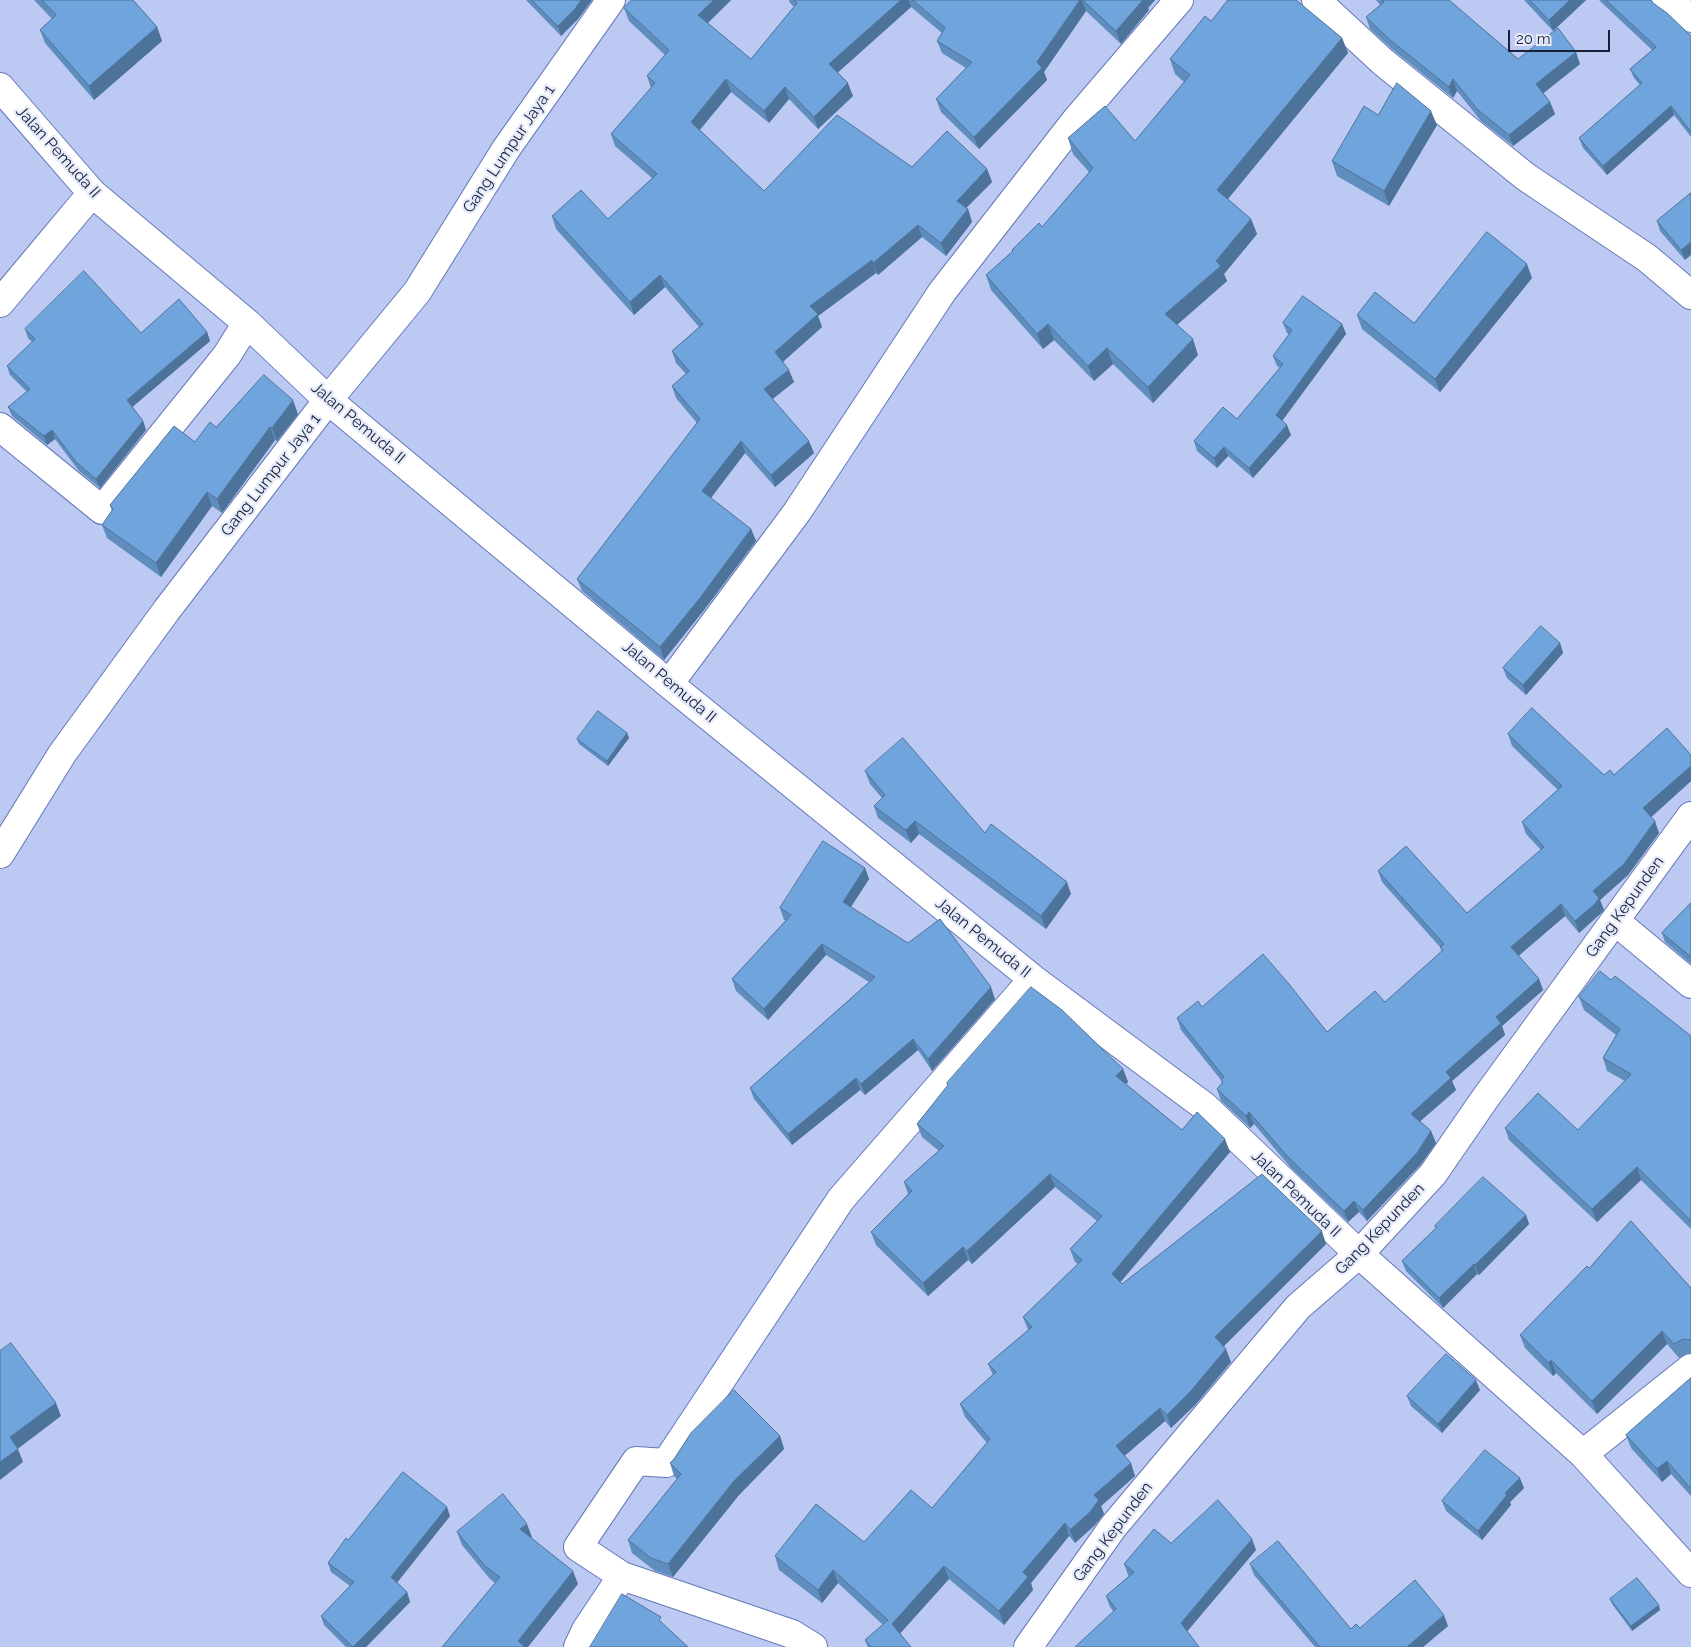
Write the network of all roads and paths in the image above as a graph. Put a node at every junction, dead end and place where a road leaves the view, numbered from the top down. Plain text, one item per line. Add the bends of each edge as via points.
1 (611, 0) edge
2 (1179, 0) edge
3 (1316, 0) edge
4 (1666, 0) edge
5 (1691, 18) edge
6 (0, 87) edge
7 (92, 192) junction
8 (1691, 295) edge
9 (0, 303) edge
10 (248, 323) junction
11 (328, 400) junction
12 (0, 427) edge
13 (669, 684) junction
14 (1691, 816) edge
15 (0, 854) edge
16 (1615, 921) junction
17 (1033, 979) junction
18 (1691, 984) edge
19 (1359, 1254) junction
20 (1691, 1368) edge
21 (1583, 1454) junction
22 (1691, 1573) edge
23 (622, 1576) junction
24 (578, 1647) edge
25 (813, 1647) edge
26 (1028, 1647) edge

1 - 11 street, Gang Lumpur Jaya 1 via 506,149 417,292
2 - 13 street via 1076,120 942,292 797,512
3 - 8 street via 1383,62 1526,177 1646,258
4 - 5 street
6 - 7 street, Jalan Pemuda II
7 - 9 street
7 - 10 street, Jalan Pemuda II
10 - 11 street, Jalan Pemuda II
10 - 12 street via 227,355 102,510
11 - 13 street, Jalan Pemuda II
11 - 15 street, Gang Lumpur Jaya 1 via 166,611 62,754
13 - 17 street, Jalan Pemuda II
14 - 16 street, Gang Kepunden
16 - 18 street
16 - 19 street, Gang Kepunden via 1433,1174
17 - 19 street, Jalan Pemuda II via 1204,1106
17 - 23 street via 841,1199 666,1463 636,1460 578,1547
19 - 21 street, Jalan Pemuda II
19 - 26 street, Gang Kepunden via 1298,1307 1113,1527
20 - 21 street
21 - 22 street, Jalan Pemuda II
23 - 24 street
23 - 25 street via 792,1634

